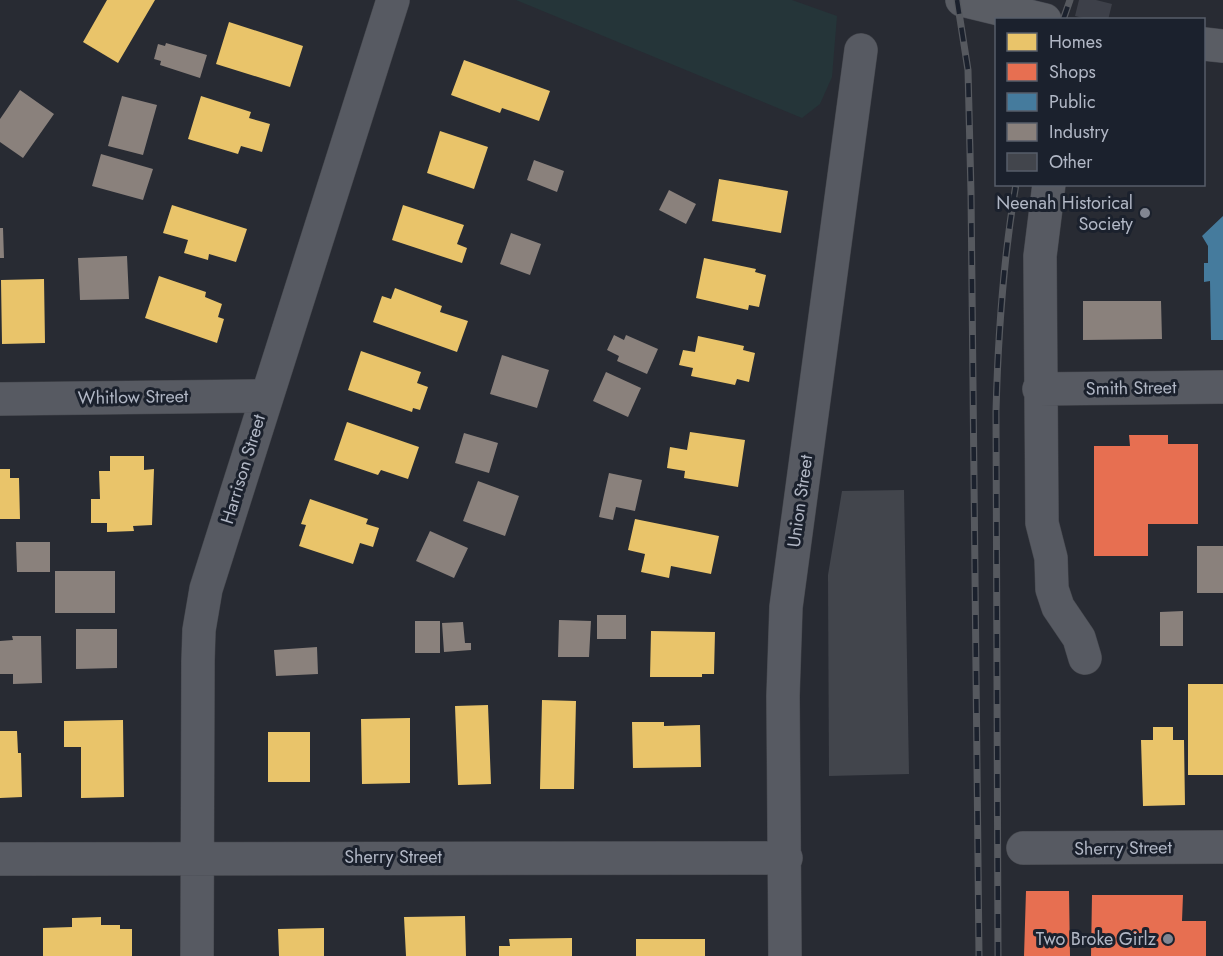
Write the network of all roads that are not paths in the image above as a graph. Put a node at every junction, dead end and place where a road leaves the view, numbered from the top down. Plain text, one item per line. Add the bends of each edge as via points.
1 (393, 0) edge
2 (962, 0) edge
3 (1037, 18) edge
4 (1205, 44) edge
5 (1223, 46) edge
6 (861, 50) dead end
7 (1049, 186) edge
8 (1223, 387) edge
9 (1039, 389) junction
10 (266, 396) junction
11 (0, 399) edge
12 (1085, 658) dead end
13 (1223, 847) edge
14 (1023, 848) dead end
15 (197, 857) junction
16 (786, 858) junction
17 (0, 859) edge
18 (197, 956) edge
19 (785, 956) edge

1 - 10 street, Harrison Street
2 - 3 main road
4 - 5 main road
6 - 16 street, Union Street via 786,607
7 - 9 street via 1040,256
8 - 9 street, Smith Street
9 - 12 street via 1042,523 1051,558 1052,589
10 - 11 street, Whitlow Street
10 - 15 street, Harrison Street via 206,589 199,630
13 - 14 street, Sherry Street
15 - 16 street, Sherry Street
15 - 17 street, Sherry Street
15 - 18 street, Harrison Street
16 - 19 street, Union Street

